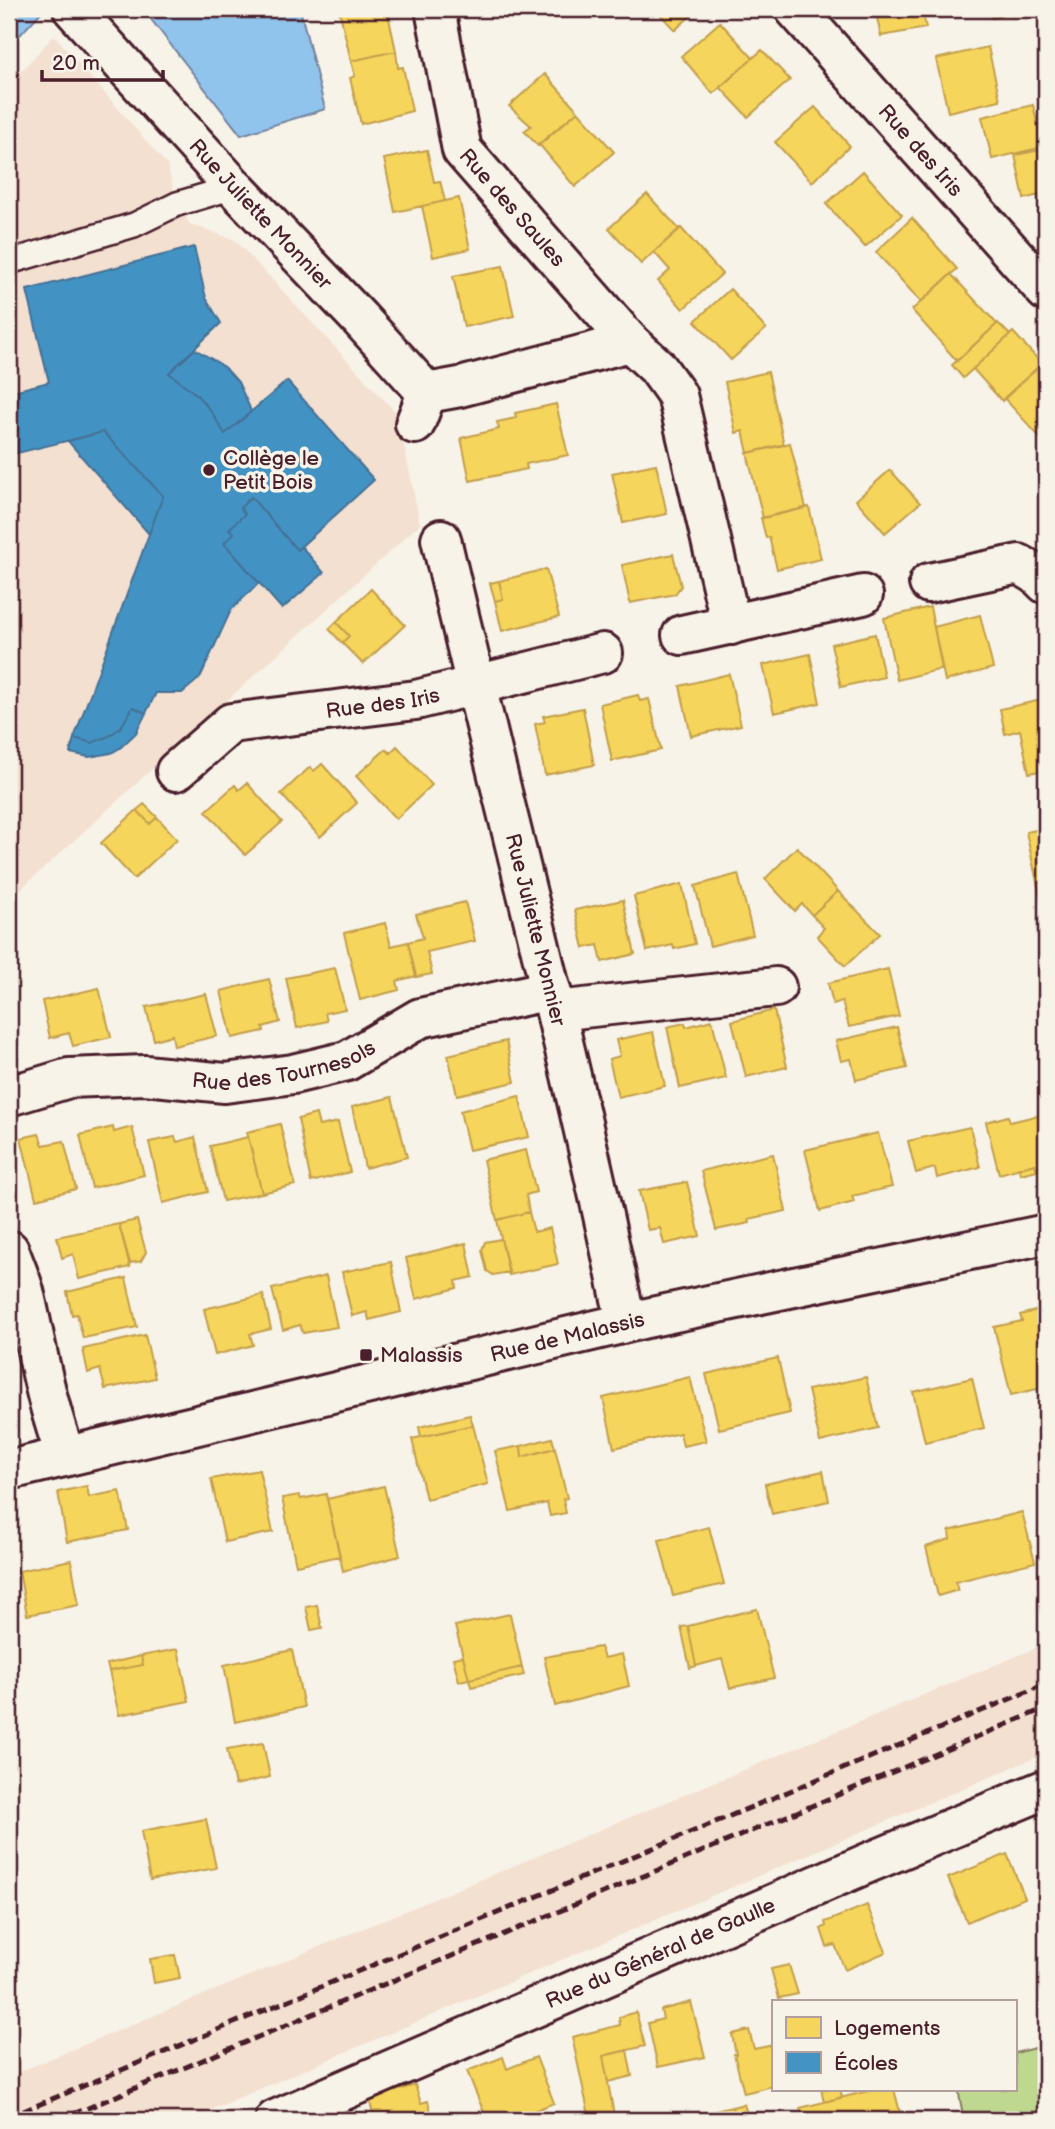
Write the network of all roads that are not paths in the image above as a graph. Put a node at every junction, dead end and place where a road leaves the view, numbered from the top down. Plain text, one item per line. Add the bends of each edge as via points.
1 (73, 9) edge
2 (435, 9) edge
3 (795, 9) edge
4 (234, 187) junction
5 (9, 262) edge
6 (1046, 291) edge
7 (630, 342) junction
8 (441, 539) dead end
9 (929, 583) dead end
10 (1046, 584) edge
11 (863, 595) dead end
12 (731, 625) junction
13 (682, 635) dead end
14 (603, 653) dead end
15 (475, 685) junction
16 (176, 771) dead end
17 (776, 986) dead end
18 (553, 1000) junction
19 (9, 1096) edge
20 (1046, 1234) edge
21 (9, 1250) edge
22 (626, 1323) junction
23 (66, 1456) junction
24 (9, 1470) edge
25 (1046, 1789) edge
26 (283, 2119) edge

1 - 4 street, Rue Juliette Monnier
2 - 7 street, Rue des Saules via 462,150
3 - 6 street, Rue des Iris
4 - 5 lane via 177,204 134,225
4 - 7 street, Rue Juliette Monnier via 421,408 460,387
7 - 12 street, Rue des Saules via 657,367 677,395
8 - 15 street, Rue Juliette Monnier
9 - 10 street via 1019,564
11 - 12 street
12 - 13 street
14 - 15 street, Rue des Iris
15 - 16 street, Rue des Iris via 416,701 230,723
15 - 18 street, Rue Juliette Monnier
17 - 18 street, Rue des Tournesols
18 - 19 street, Rue des Tournesols via 419,1018 347,1060 293,1073 225,1083 145,1076 69,1078
18 - 22 street, Rue Juliette Monnier
20 - 22 street, Rue de Malassis
21 - 23 street
22 - 23 street, Rue de Malassis
23 - 24 street, Rue de Malassis
25 - 26 street, Rue du Général de Gaulle

